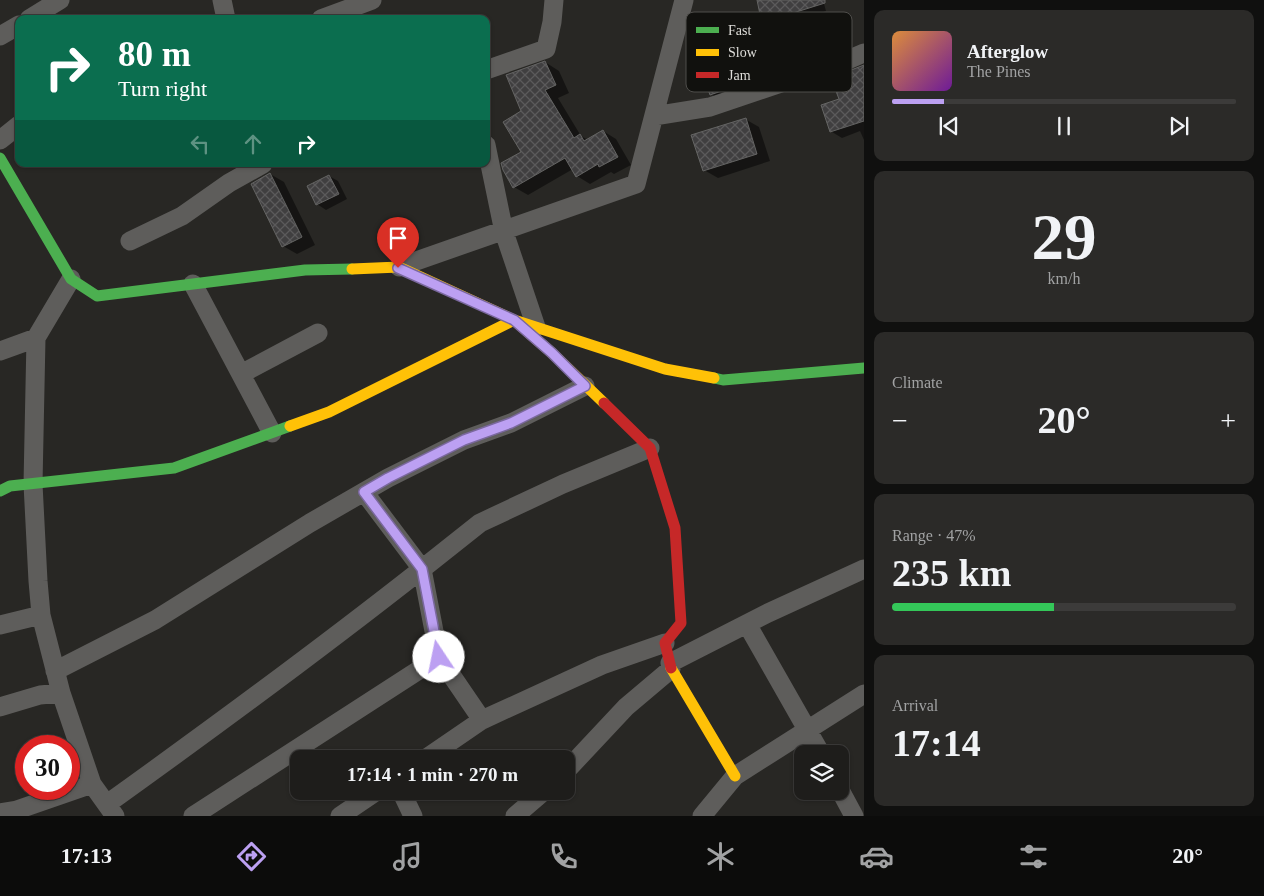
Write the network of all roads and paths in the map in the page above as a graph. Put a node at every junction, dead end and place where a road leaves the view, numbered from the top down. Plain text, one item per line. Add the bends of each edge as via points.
1 (60, 0) edge
2 (222, 0) edge
3 (372, 0) edge
4 (554, 0) edge
5 (684, 0) edge
6 (36, 15) edge
7 (225, 15) edge
8 (332, 15) edge
9 (15, 27) edge
10 (0, 36) edge
11 (864, 53) edge
12 (852, 58) edge
13 (490, 69) edge
14 (752, 92) edge
15 (654, 116) junction
16 (15, 128) edge
17 (0, 140) edge
18 (0, 158) edge
19 (490, 164) edge
20 (258, 167) edge
21 (504, 232) junction
22 (130, 241) dead end
23 (398, 268) junction
24 (71, 279) junction
25 (193, 284) junction
26 (514, 320) junction
27 (536, 327) junction
28 (318, 333) dead end
29 (36, 338) junction
30 (0, 351) edge
31 (864, 368) edge
32 (241, 374) junction
33 (585, 386) junction
34 (272, 432) junction
35 (650, 448) junction
36 (32, 484) junction
37 (0, 491) edge
38 (364, 492) junction
39 (422, 569) junction
40 (864, 569) edge
41 (41, 615) junction
42 (747, 624) junction
43 (0, 625) edge
44 (665, 643) junction
45 (439, 657) junction
46 (671, 666) junction
47 (55, 671) junction
48 (61, 693) junction
49 (864, 694) edge
50 (0, 707) edge
51 (482, 720) junction
52 (808, 729) junction
53 (816, 745) edge
54 (438, 750) edge
55 (575, 761) edge
56 (735, 776) junction
57 (92, 784) junction
58 (364, 800) edge
59 (405, 800) edge
60 (534, 800) edge
61 (845, 800) edge
62 (32, 810) edge
63 (111, 810) edge
64 (0, 813) edge
65 (194, 816) edge
66 (340, 816) edge
67 (413, 816) edge
68 (515, 816) edge
69 (702, 816) edge
70 (854, 816) edge

1 - 6 street
2 - 7 street
3 - 8 street
4 - 13 street via 546,49
5 - 15 street
9 - 10 street
11 - 12 street
14 - 15 street via 710,106
15 - 21 street via 636,184
16 - 17 street
18 - 24 street
19 - 21 street
20 - 22 street via 182,216
21 - 23 street
21 - 27 street
23 - 25 street via 305,270
23 - 26 street
24 - 25 street via 97,296
24 - 29 street
25 - 32 street
26 - 27 street
26 - 33 street
26 - 34 street via 329,412
27 - 31 street via 665,369 723,380
28 - 32 street
29 - 30 street
29 - 36 street
32 - 34 street
33 - 35 street
33 - 38 street via 511,423 464,440
34 - 36 street via 174,468
35 - 39 street via 480,523
35 - 44 street via 675,528 680,623
36 - 37 street via 10,486
36 - 41 street
38 - 39 street
38 - 47 street via 155,620
39 - 45 street
39 - 63 street
40 - 42 street
41 - 43 street
41 - 47 street
42 - 46 street
42 - 52 street
44 - 46 street
44 - 51 street via 602,665
45 - 51 street
45 - 65 street
46 - 55 street via 626,706
46 - 56 street
47 - 48 street
48 - 50 street via 40,695
48 - 57 street
49 - 52 street
51 - 54 street
52 - 53 street
52 - 56 street
56 - 69 street
57 - 62 street
57 - 63 street
58 - 66 street
59 - 67 street
60 - 68 street
61 - 70 street
62 - 64 street

